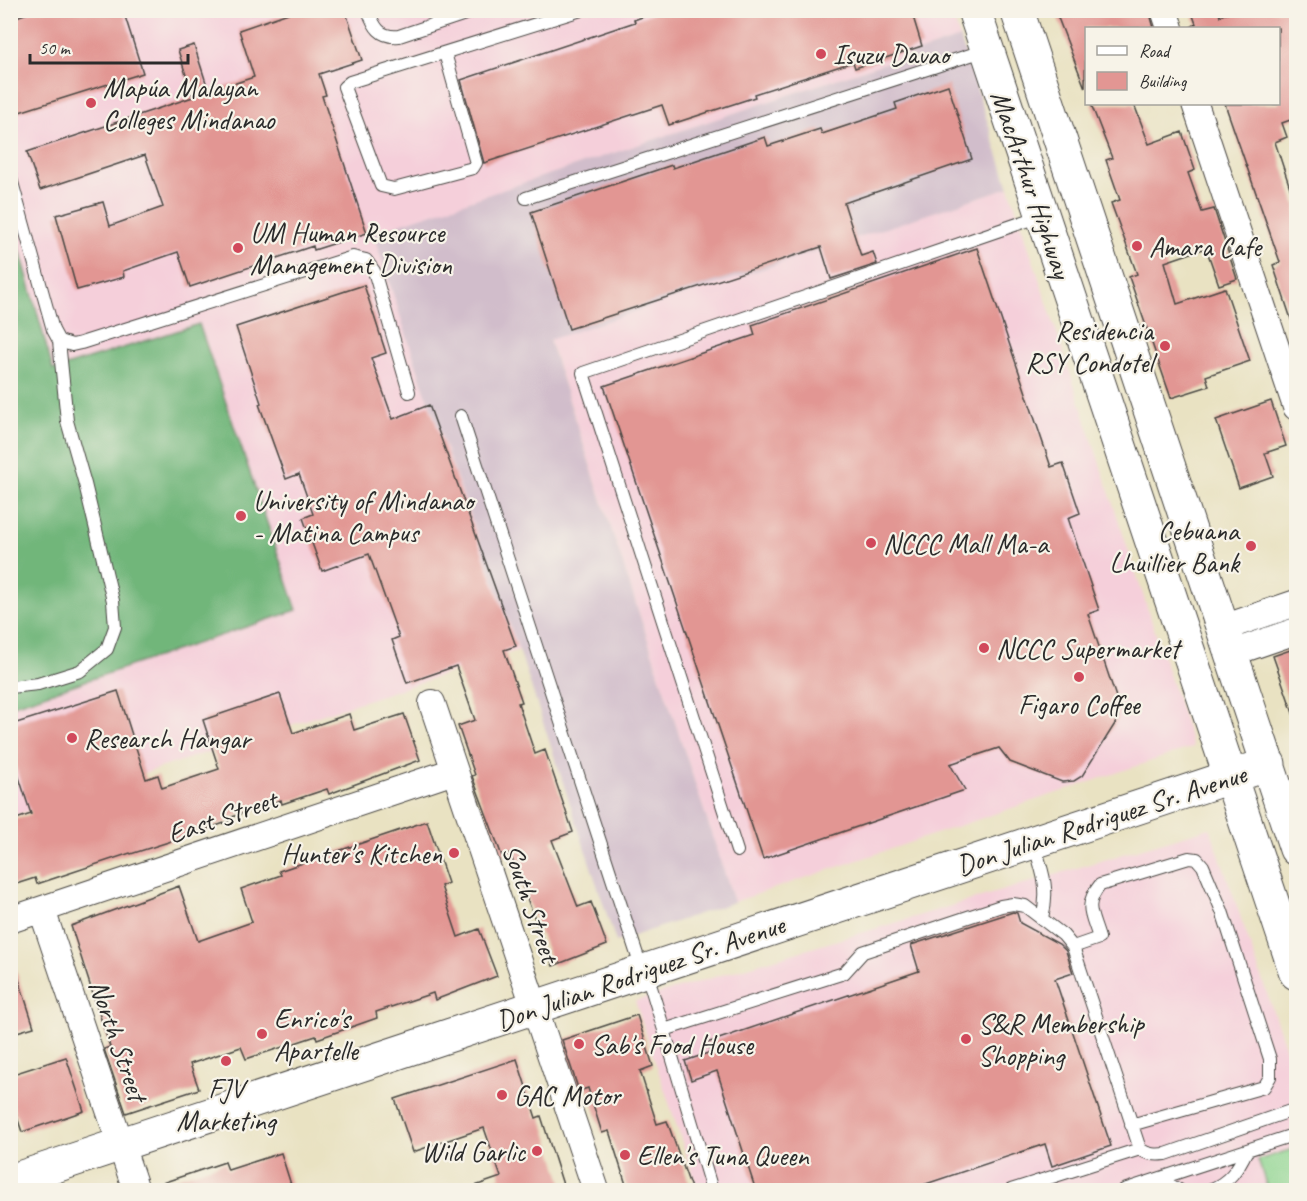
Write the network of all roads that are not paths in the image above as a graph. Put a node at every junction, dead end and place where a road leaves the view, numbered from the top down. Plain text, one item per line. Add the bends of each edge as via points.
1 (368, 10) edge
2 (477, 10) edge
3 (581, 10) edge
4 (974, 10) edge
5 (1164, 10) edge
6 (1021, 24) edge
7 (1170, 27) edge
8 (987, 50) junction
9 (445, 52) junction
10 (1195, 105) edge
11 (10, 175) edge
12 (526, 198) dead end
13 (1043, 215) junction
14 (59, 341) junction
15 (1291, 370) edge
16 (409, 392) dead end
17 (1296, 407) edge
18 (461, 416) dead end
19 (1296, 603) edge
20 (1296, 631) edge
21 (1228, 640) junction
22 (10, 687) edge
23 (432, 704) dead end
24 (1269, 764) junction
25 (1221, 770) junction
26 (454, 771) junction
27 (1164, 785) dead end
28 (1135, 807) junction
29 (1032, 840) junction
30 (1296, 849) edge
31 (737, 851) dead end
32 (42, 910) junction
33 (1042, 918) junction
34 (10, 920) edge
35 (1073, 947) junction
36 (644, 971) junction
37 (1296, 973) edge
38 (534, 1008) junction
39 (664, 1030) junction
40 (1296, 1110) edge
41 (1131, 1125) junction
42 (1296, 1134) edge
43 (121, 1145) junction
44 (1140, 1149) junction
45 (1247, 1150) junction
46 (1159, 1179) junction
47 (10, 1181) edge
48 (136, 1191) edge
49 (596, 1191) edge
50 (712, 1191) edge
51 (1011, 1191) edge
52 (1124, 1191) edge
53 (1179, 1191) edge
54 (1209, 1191) edge

1 - 2 lane via 378,30 389,37
3 - 9 lane
4 - 8 main road, MacArthur Highway
5 - 7 street
6 - 8 main road
6 - 21 main road, MacArthur Highway
8 - 12 lane
8 - 13 main road, MacArthur Highway
9 - 9 lane via 344,87 381,186 394,189 473,168 476,163
10 - 15 street
11 - 14 lane
13 - 25 main road, MacArthur Highway via 1186,642
13 - 31 lane via 583,373
14 - 16 lane via 81,343 353,257 366,260 374,272
14 - 22 lane via 67,421 113,601 115,627 107,649 80,671 38,684
15 - 17 street
18 - 36 lane
19 - 21 street
20 - 21 street
21 - 24 main road, MacArthur Highway
23 - 26 street, South Street
24 - 25 main road, Don Julian Rodriguez Sr. Avenue
24 - 30 main road, MacArthur Highway
25 - 28 main road, Don Julian Rodriguez Sr. Avenue
25 - 37 main road, MacArthur Highway
26 - 32 street, East Street
26 - 38 street, South Street
27 - 28 lane
28 - 29 main road, Don Julian Rodriguez Sr. Avenue
29 - 33 lane via 1045,879
29 - 36 main road, Don Julian Rodriguez Sr. Avenue
32 - 34 street, East Street
32 - 43 street, North Street
33 - 35 lane
33 - 39 lane via 1019,904 1001,906 863,952 844,973
35 - 41 lane
35 - 41 lane via 1099,938 1089,903 1100,885 1190,858 1203,866 1222,911 1270,1059 1270,1077 1264,1087
36 - 38 main road, Don Julian Rodriguez Sr. Avenue
36 - 39 lane
38 - 43 main road, Don Julian Rodriguez Sr. Avenue
38 - 49 street, South Street
39 - 50 lane
40 - 44 lane via 1166,1154 1155,1155
41 - 44 lane
42 - 45 lane
43 - 47 main road, Don Julian Rodriguez Sr. Avenue
43 - 48 street, North Street
44 - 51 lane
45 - 46 lane
45 - 54 lane via 1232,1177
46 - 52 lane
46 - 53 lane

